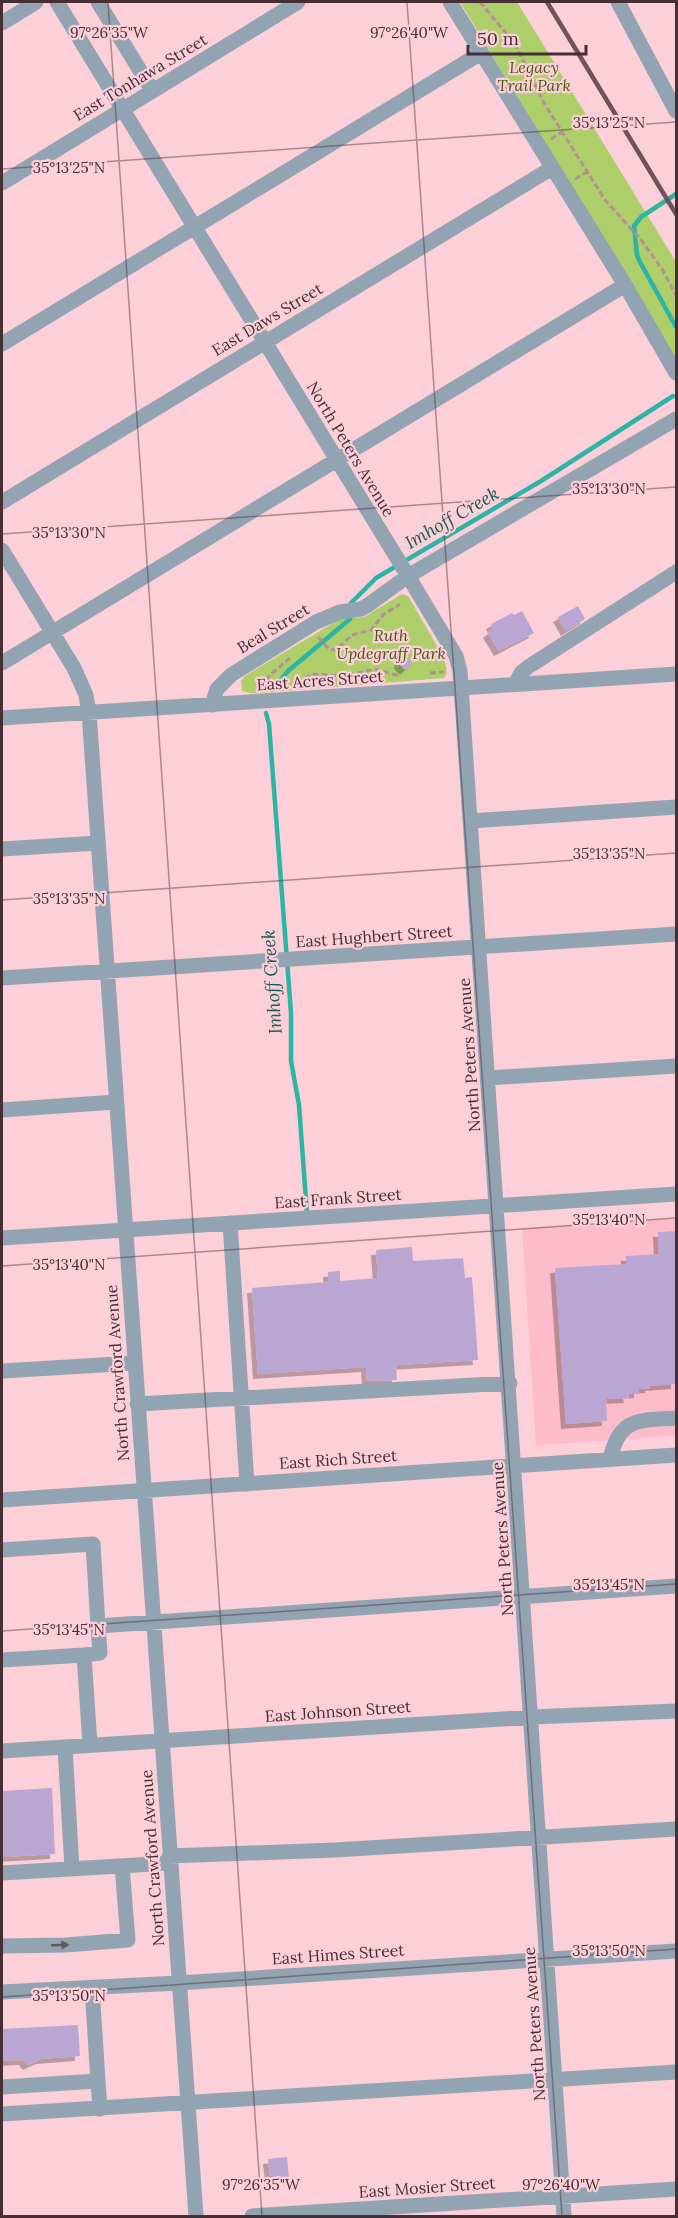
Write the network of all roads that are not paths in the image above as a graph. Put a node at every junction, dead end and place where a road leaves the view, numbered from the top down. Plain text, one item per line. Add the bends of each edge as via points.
1 (36, 2) edge
2 (57, 2) edge
3 (98, 2) edge
4 (298, 2) edge
5 (450, 2) edge
6 (618, 2) edge
7 (2, 23) edge
8 (481, 53) junction
9 (152, 90) junction
10 (674, 101) edge
11 (122, 108) junction
12 (552, 168) junction
13 (2, 183) edge
14 (195, 227) junction
15 (625, 285) junction
16 (265, 342) junction
17 (2, 344) edge
18 (676, 373) edge
19 (676, 419) edge
20 (337, 459) junction
21 (2, 502) edge
22 (2, 550) edge
23 (676, 572) edge
24 (406, 573) junction
25 (52, 632) junction
26 (2, 663) edge
27 (676, 674) edge
28 (515, 684) junction
29 (462, 688) junction
30 (212, 705) junction
31 (89, 712) junction
32 (2, 718) edge
33 (676, 807) edge
34 (471, 821) junction
35 (98, 843) junction
36 (2, 849) edge
37 (676, 934) edge
38 (479, 947) junction
39 (106, 970) junction
40 (2, 978) edge
41 (676, 1066) edge
42 (488, 1078) junction
43 (116, 1102) junction
44 (2, 1110) edge
45 (676, 1194) edge
46 (497, 1206) junction
47 (230, 1223) junction
48 (124, 1230) junction
49 (2, 1238) edge
50 (134, 1363) junction
51 (2, 1371) edge
52 (510, 1383) junction
53 (241, 1398) junction
54 (137, 1404) junction
55 (676, 1418) edge
56 (676, 1455) edge
57 (610, 1459) junction
58 (515, 1465) junction
59 (247, 1484) junction
60 (144, 1491) junction
61 (2, 1500) edge
62 (2, 1551) edge
63 (676, 1586) edge
64 (524, 1596) junction
65 (153, 1622) junction
66 (98, 1626) junction
67 (84, 1655) junction
68 (2, 1660) edge
69 (676, 1711) edge
70 (532, 1717) junction
71 (162, 1740) junction
72 (90, 1745) junction
73 (65, 1747) junction
74 (2, 1750) edge
75 (676, 1829) edge
76 (540, 1837) junction
77 (170, 1859) junction
78 (122, 1866) junction
79 (72, 1869) junction
80 (2, 1873) edge
81 (2, 1946) edge
82 (676, 1951) edge
83 (548, 1958) junction
84 (178, 1983) junction
85 (92, 1988) junction
86 (2, 1992) edge
87 (676, 2072) edge
88 (556, 2080) junction
89 (98, 2081) junction
90 (2, 2087) edge
91 (187, 2103) junction
92 (100, 2109) junction
93 (2, 2114) edge
94 (676, 2189) edge
95 (563, 2196) junction
96 (195, 2217) edge
97 (252, 2217) edge
98 (564, 2217) edge

1 - 7 street
2 - 11 street, North Peters Avenue
3 - 9 street
4 - 9 street, East Tonhawa Street
5 - 8 street
6 - 10 street
8 - 12 street
8 - 14 street
9 - 11 street, East Tonhawa Street
11 - 13 street, East Tonhawa Street
11 - 14 street, North Peters Avenue
12 - 15 street
12 - 16 street, East Daws Street
14 - 16 street, North Peters Avenue
14 - 17 street
15 - 18 street
15 - 20 street
16 - 20 street, North Peters Avenue
16 - 21 street, East Daws Street
19 - 24 street, Beal Street
20 - 24 street, North Peters Avenue
20 - 25 street
22 - 25 street, North Crawford Avenue
23 - 28 street via 528,667
24 - 29 street, North Peters Avenue via 456,656
24 - 30 street, Beal Street via 368,605 316,622 231,675 217,689
25 - 26 street
25 - 31 street, North Crawford Avenue via 81,682
27 - 28 street, East Acres Street
28 - 29 street, East Acres Street
29 - 30 street, East Acres Street
29 - 34 street, North Peters Avenue
30 - 31 street, East Acres Street
31 - 32 street, East Acres Street
31 - 35 street, North Crawford Avenue
33 - 34 street
34 - 38 street, North Peters Avenue
35 - 36 street
35 - 39 street, North Crawford Avenue
37 - 38 street, East Hughbert Street
38 - 39 street, East Hughbert Street
38 - 42 street, North Peters Avenue
39 - 40 street, East Hughbert Street
39 - 43 street, North Crawford Avenue
41 - 42 street
42 - 46 street, North Peters Avenue
43 - 44 street
43 - 48 street, North Crawford Avenue
45 - 46 street, East Frank Street
46 - 47 street, East Frank Street
46 - 52 street, North Peters Avenue
47 - 48 street, East Frank Street
47 - 53 street
48 - 49 street, East Frank Street
48 - 50 street, North Crawford Avenue
50 - 51 street
50 - 54 street, North Crawford Avenue
52 - 53 street
52 - 58 street, North Peters Avenue
53 - 54 street
53 - 59 street
54 - 60 street, North Crawford Avenue
55 - 57 street via 633,1423 621,1430
56 - 57 street, East Rich Street
57 - 58 street, East Rich Street
58 - 59 street, East Rich Street
58 - 64 street, North Peters Avenue
59 - 60 street, East Rich Street
60 - 61 street, East Rich Street
60 - 65 street, North Crawford Avenue
62 - 66 street via 93,1544
63 - 64 street
64 - 65 street
64 - 70 street, North Peters Avenue
65 - 66 street
65 - 71 street, North Crawford Avenue
66 - 67 street via 100,1653
67 - 68 street
67 - 72 street
69 - 70 street, East Johnson Street
70 - 71 street, East Johnson Street
70 - 76 street, North Peters Avenue
71 - 72 street, East Johnson Street
71 - 77 street, North Crawford Avenue
72 - 73 street, East Johnson Street
73 - 74 street, East Johnson Street
73 - 79 street
75 - 76 street
76 - 77 street
76 - 83 street, North Peters Avenue
77 - 78 street
77 - 84 street, North Crawford Avenue
78 - 79 street
81 -> 78 street via 128,1940
79 - 80 street
82 - 83 street, East Himes Street
83 - 84 street, East Himes Street
83 - 88 street, North Peters Avenue
84 - 85 street, East Himes Street
84 - 91 street, North Crawford Avenue
85 - 86 street, East Himes Street
85 - 89 street
87 - 88 street
88 - 91 street
88 - 95 street, North Peters Avenue
89 - 90 street
89 - 92 street
91 - 92 street
91 - 96 street, North Crawford Avenue
92 - 93 street
94 - 95 street, East Mosier Street
95 - 97 street, East Mosier Street
95 - 98 street, North Peters Avenue

